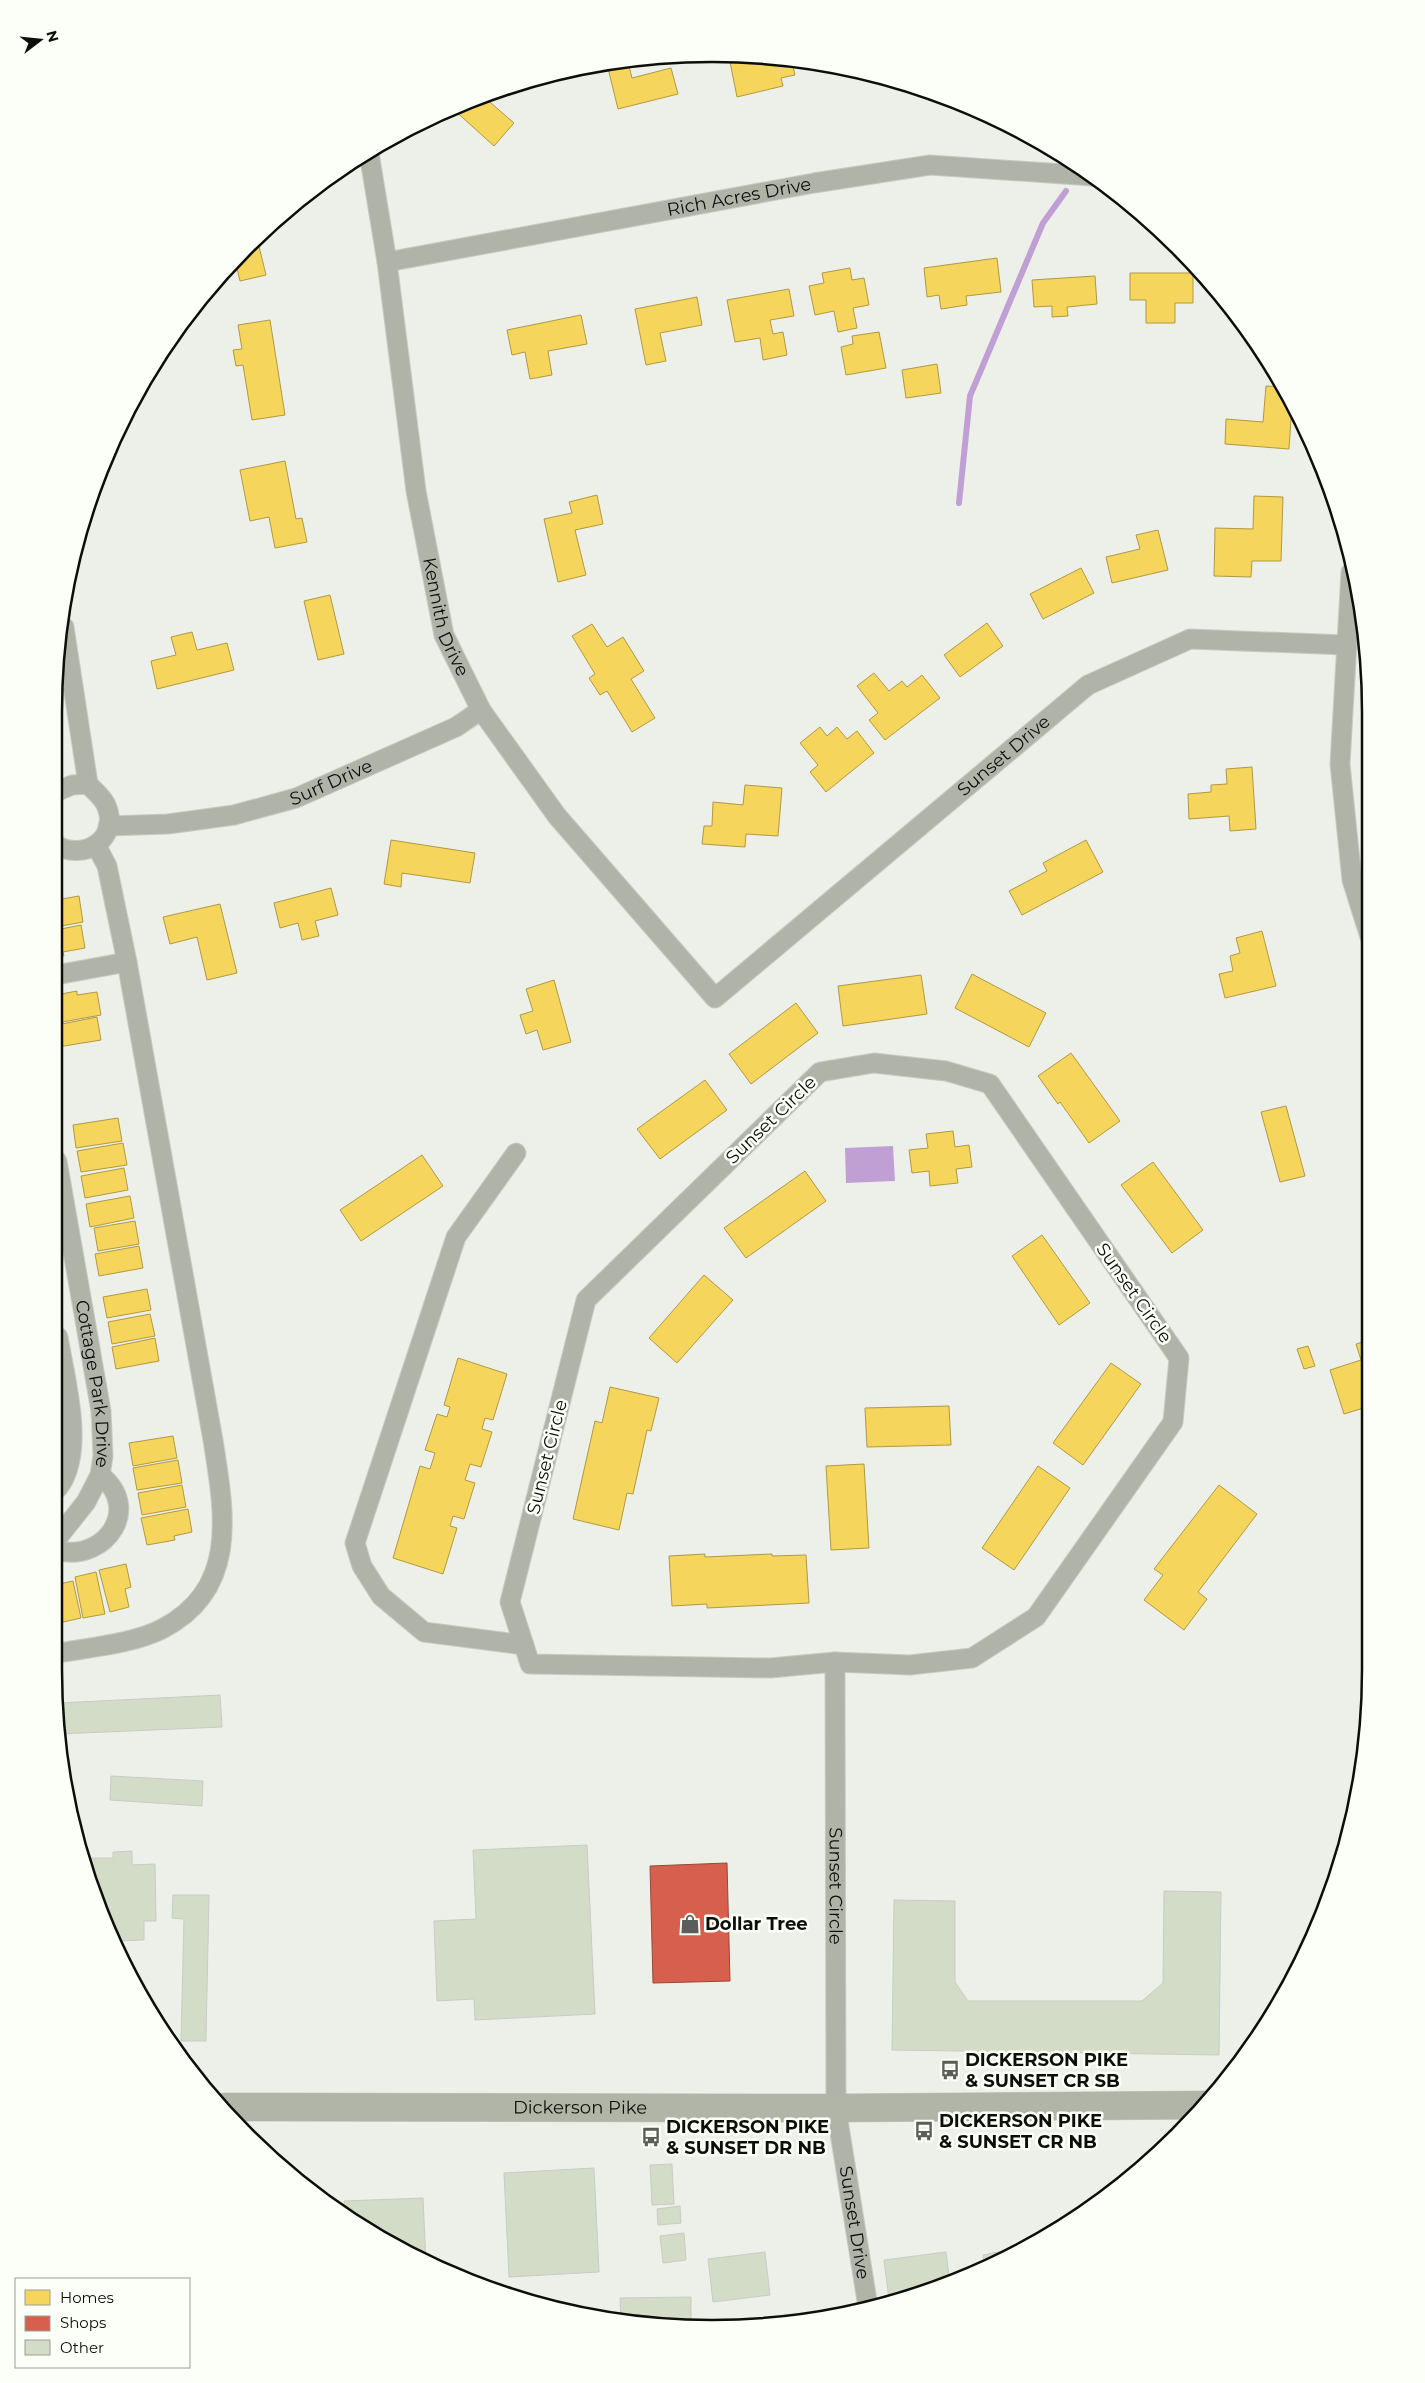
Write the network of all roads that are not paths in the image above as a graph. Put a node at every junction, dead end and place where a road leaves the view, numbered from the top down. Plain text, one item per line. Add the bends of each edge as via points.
1 (370, 161) edge
2 (1078, 175) edge
3 (387, 262) junction
4 (1349, 583) edge
5 (1346, 645) junction
6 (64, 677) edge
7 (481, 710) junction
8 (88, 784) junction
9 (62, 789) edge
10 (108, 826) junction
11 (96, 845) junction
12 (62, 849) edge
13 (1362, 912) edge
14 (127, 962) junction
15 (62, 974) edge
16 (714, 998) joint
17 (516, 1153) dead end
18 (62, 1189) edge
19 (62, 1384) edge
20 (101, 1411) junction
21 (65, 1419) edge
22 (100, 1475) junction
23 (62, 1479) edge
24 (62, 1532) edge
25 (62, 1552) edge
26 (524, 1645) junction
27 (62, 1652) edge
28 (835, 1662) junction
29 (1195, 2105) edge
30 (231, 2107) edge
31 (836, 2108) junction
32 (867, 2301) edge

1 - 3 street, Kennith Drive
2 - 3 street, Rich Acres Drive via 930,165 814,182
3 - 7 street, Kennith Drive via 416,491 444,635
4 - 5 street
5 - 13 street via 1340,764 1352,880
5 - 16 street, Sunset Drive via 1190,639 1088,685
6 - 8 street
7 - 10 street, Surf Drive via 456,727 296,798 234,815 168,824
7 - 16 street, Kennith Drive via 557,816
8 - 9 street
8 - 10 street via 106,805
10 - 11 street
11 - 12 street via 75,852
11 - 14 street via 107,866
14 - 15 street
14 - 27 street via 213,1440 222,1494 224,1537 216,1569 203,1594 186,1613 162,1629 126,1641
17 - 26 street via 456,1237 355,1543 362,1566 381,1596 424,1632
18 - 20 street, Cottage Park Drive
19 - 21 street, Cottage Park Drive
20 - 21 street
20 - 22 street, Cottage Park Drive via 103,1456
21 - 23 street, Cottage Park Drive via 71,1459
22 - 24 street, Cottage Park Drive via 86,1502
22 - 25 street via 112,1484 118,1501 114,1527 107,1540 95,1547
26 - 28 street, Sunset Circle via 530,1664 770,1668
26 - 28 street, Sunset Circle via 510,1602 586,1300 820,1072 874,1063 946,1071 990,1084 1179,1358 1173,1422 1036,1617 972,1658 910,1665
28 - 31 street, Sunset Circle
29 - 31 main road, Dickerson Pike
30 - 31 main road, Dickerson Pike
31 - 32 street, Sunset Drive

